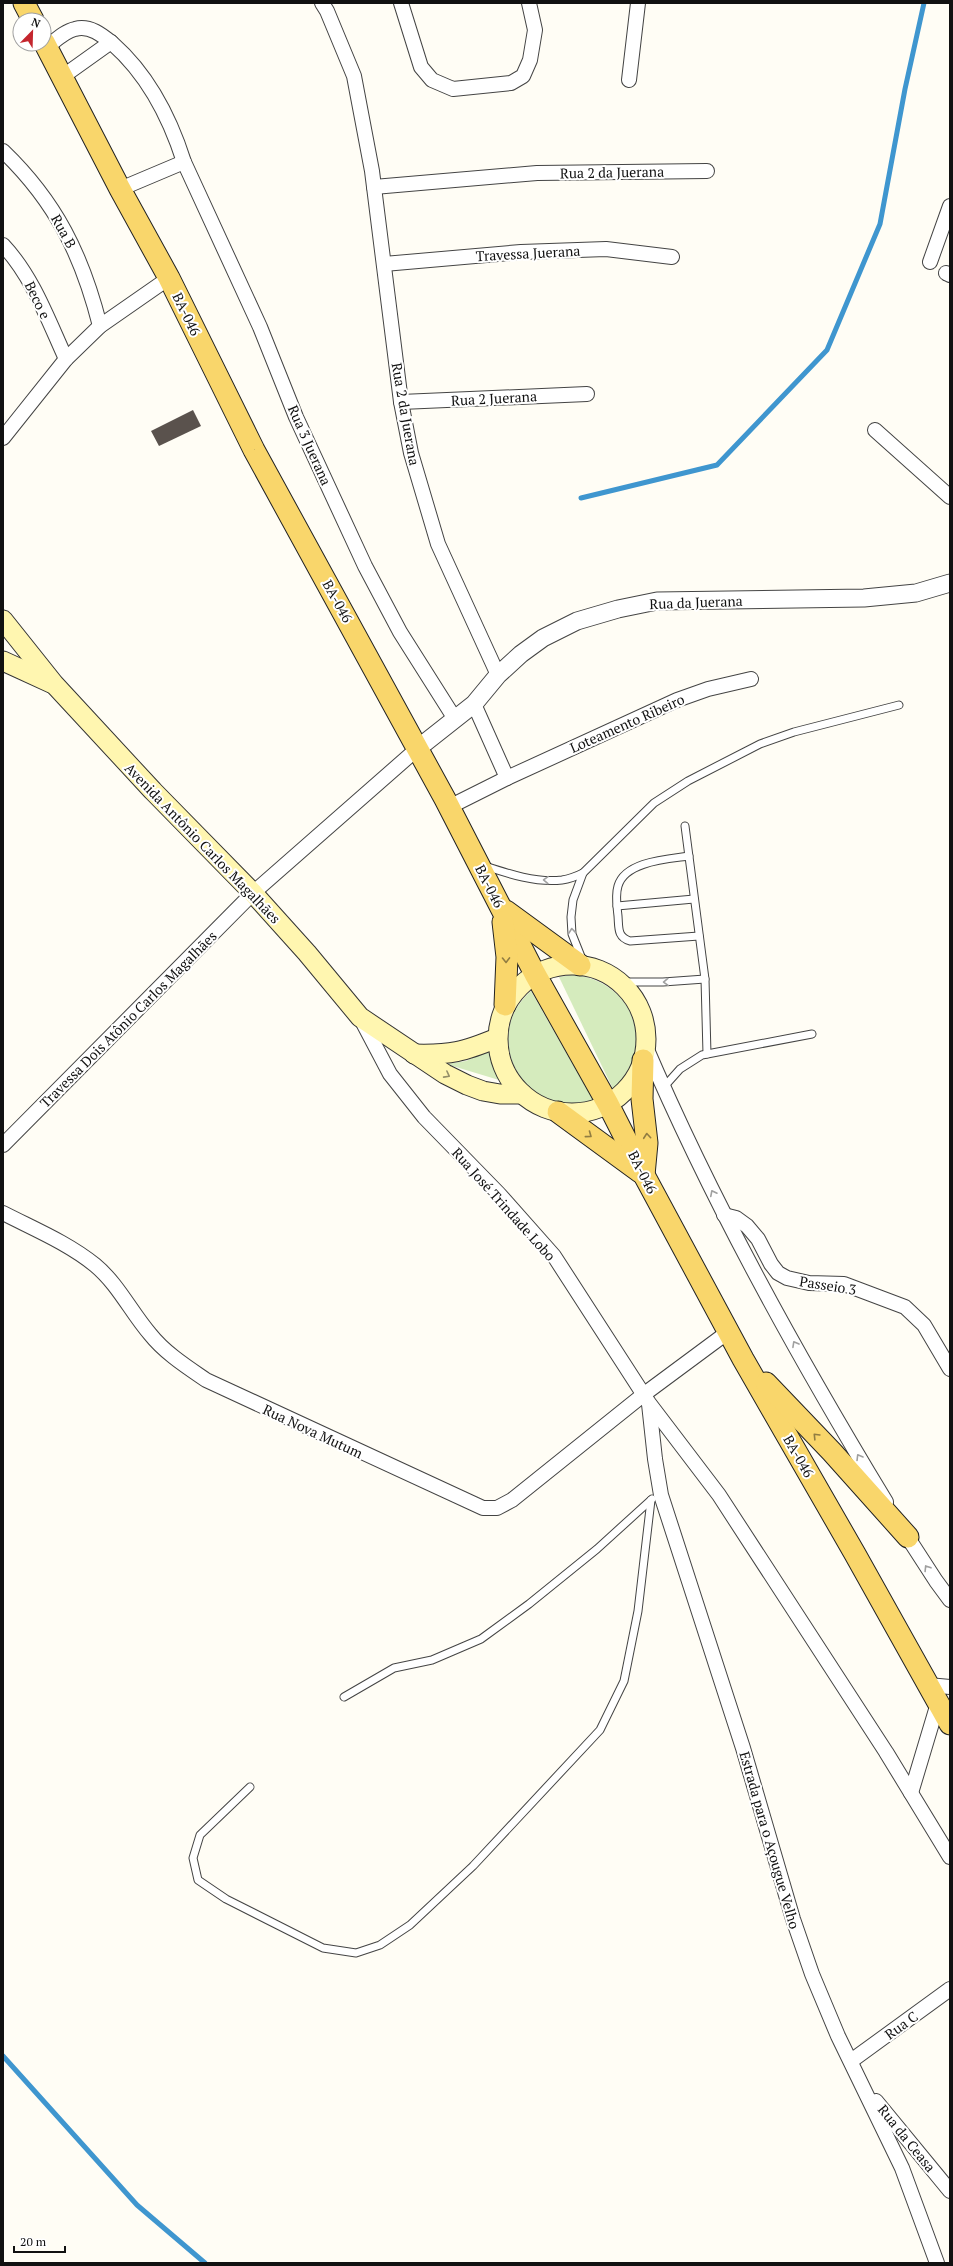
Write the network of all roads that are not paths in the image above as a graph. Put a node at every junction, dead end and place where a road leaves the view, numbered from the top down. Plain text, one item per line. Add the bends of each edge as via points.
1 (24, 3) edge
2 (322, 3) edge
3 (401, 3) edge
4 (529, 3) edge
5 (638, 3) edge
6 (29, 12) edge
7 (52, 40) edge
8 (111, 42) junction
9 (49, 52) edge
10 (62, 77) junction
11 (629, 80) dead end
12 (3, 151) edge
13 (184, 162) junction
14 (707, 171) dead end
15 (374, 187) junction
16 (120, 189) junction
17 (950, 206) edge
18 (3, 245) edge
19 (672, 257) dead end
20 (930, 262) dead end
21 (384, 264) junction
22 (169, 278) junction
23 (100, 326) junction
24 (66, 359) junction
25 (587, 394) dead end
26 (401, 402) junction
27 (875, 430) dead end
28 (3, 438) edge
29 (950, 497) edge
30 (950, 583) edge
31 (3, 620) edge
32 (3, 661) edge
33 (498, 675) junction
34 (751, 679) dead end
35 (54, 684) junction
36 (474, 704) junction
37 (899, 705) dead end
38 (455, 719) junction
39 (417, 749) junction
40 (507, 778) junction
41 (449, 807) junction
42 (685, 826) dead end
43 (689, 856) junction
44 (479, 864) junction
45 (584, 873) junction
46 (253, 893) junction
47 (694, 899) junction
48 (617, 906) junction
49 (501, 907) junction
50 (699, 936) junction
51 (583, 966) junction
52 (534, 974) junction
53 (705, 979) junction
54 (619, 982) junction
55 (505, 1005) junction
56 (360, 1017) junction
57 (812, 1034) dead end
58 (497, 1038) junction
59 (644, 1053) junction
60 (414, 1054) junction
61 (707, 1054) junction
62 (663, 1088) junction
63 (522, 1094) junction
64 (608, 1104) junction
65 (558, 1112) junction
66 (3, 1145) edge
67 (644, 1175) junction
68 (3, 1213) edge
69 (724, 1214) junction
70 (728, 1332) junction
71 (743, 1359) junction
72 (950, 1369) edge
73 (646, 1399) junction
74 (656, 1495) junction
75 (908, 1537) junction
76 (950, 1600) edge
77 (944, 1695) edge
78 (344, 1697) dead end
79 (950, 1724) edge
80 (250, 1787) dead end
81 (911, 1793) junction
82 (950, 1856) edge
83 (950, 1988) edge
84 (851, 2062) junction
85 (863, 2085) junction
86 (950, 2191) edge
87 (937, 2263) edge

1 - 6 main road
2 - 15 street, Rua 2 da Juerana via 354,76
3 - 4 street via 421,67 432,80 453,89 511,83 523,76 530,60 535,30
5 - 11 street
7 - 8 street, Rua 3 Juerana via 74,29 87,28
8 - 10 street
8 - 13 street, Rua 3 Juerana via 147,82 175,135
9 - 10 main road, BA-046 / BA-046
10 - 16 main road, BA-046 / BA-046
12 - 23 street, Rua B via 37,187 77,254
13 - 16 street
13 - 38 street, Rua 3 Juerana via 365,566 400,632
14 - 15 street, Rua 2 da Juerana via 537,173
15 - 21 street, Rua 2 da Juerana
16 - 22 main road, BA-046 / BA-046
17 - 20 street
18 - 24 street, Beco e via 20,265 31,284
19 - 21 street, Travessa Juerana via 606,250 521,252
21 - 26 street, Rua 2 da Juerana
22 - 23 street
22 - 39 main road, BA-046 / BA-046 via 254,450
23 - 24 street
24 - 28 street
25 - 26 street, Rua 2 Juerana
26 - 33 street, Rua 2 da Juerana via 411,453 438,544
27 - 29 street
30 - 33 street, Rua da Juerana via 916,593 864,598 657,601 618,608 577,621 543,638
31 - 35 main road, Avenida Antônio Carlos Magalhães
32 - 35 main road
33 - 36 street, Rua da Juerana
34 - 40 street, Loteamento Ribeiro via 708,689 677,700
35 - 46 main road, Avenida Antônio Carlos Magalhães via 153,791
36 - 38 street, Rua da Juerana
36 - 40 street
37 - 45 lane via 794,732 760,744 688,781 654,803
38 - 39 street, Rua da Juerana
39 - 41 main road, BA-046 / BA-046
39 - 46 street, Travessa Dois Atônio Carlos Magalhães
40 - 41 street
41 - 44 main road, BA-046 / BA-046
42 - 43 lane
43 - 47 lane
43 - 48 lane via 645,864 633,869 620,880 616,895
45 -> 44 lane via 563,880 538,880
44 - 49 main road, BA-046 / BA-046
51 -> 45 lane via 572,934 571,917 573,900
46 - 56 main road, Avenida Antônio Carlos Magalhães
46 - 66 street, Travessa Dois Atônio Carlos Magalhães
47 - 48 lane
47 - 50 lane
48 - 50 lane via 619,933 622,939 630,941
49 - 51 main road
49 - 52 main road, BA-046 / BA-046
49 -> 55 main road via 507,956
50 - 53 lane
51 - 52 main road via 556,966
51 - 54 main road via 601,970
52 - 55 main road via 514,990
52 - 64 main road, BA-046 / BA-046
53 -> 54 lane
53 - 61 lane
54 - 59 main road via 634,998 643,1018
55 - 58 main road via 501,1012
56 - 60 main road, Avenida Antônio Carlos Magalhães
56 - 73 street, Rua José Trindade Lobo via 390,1074 424,1117 499,1194 554,1256
57 - 61 lane
58 - 60 main road via 462,1051
58 - 63 main road via 499,1059 508,1078
59 - 62 street
59 - 64 main road via 635,1078 624,1092
67 -> 59 main road via 647,1143 642,1099
60 -> 63 main road, Avenida Antônio Carlos Magalhães via 445,1074 483,1091
61 - 62 lane via 680,1069
69 -> 62 street via 689,1147
63 - 65 main road via 538,1106
64 - 65 main road via 584,1112
64 - 67 main road, BA-046 / BA-046
65 -> 67 main road
67 - 70 main road, BA-046 / BA-046
68 - 73 street, Rua Nova Mutum via 74,1249 96,1266 116,1288 150,1335 183,1365 206,1380 483,1508 496,1508 512,1500
69 - 72 street, Passeio 3 via 736,1218 747,1226 758,1239 771,1264 778,1273 787,1278 809,1283 844,1284 905,1307 924,1325
75 -> 69 street via 811,1374
70 - 71 main road, BA-046 / BA-046
70 - 73 street, Rua Nova Mutum
75 -> 71 main road via 832,1452
71 - 77 main road, BA-046 / BA-046 via 928,1685
73 - 74 street, Estrada para o Açougue Velho
73 - 81 street, Rua José Trindade Lobo via 719,1495
74 - 78 lane via 529,1604 481,1639 432,1660 394,1668
74 - 80 lane via 624,1681 600,1730 478,1860 410,1925 380,1945 356,1953 323,1948 226,1899 198,1880 192,1858 200,1835
74 - 84 street, Estrada para o Açougue Velho via 743,1748 795,1926 812,1974
76 -> 75 street
77 - 79 main road, BA-046 / BA-046
77 - 81 street
81 - 82 street, Rua José Trindade Lobo
83 - 84 street, Rua C
84 - 85 street, Estrada para o Açougue Velho
85 - 86 street, Rua da Ceasa
85 - 87 street, Estrada para o Açougue Velho via 902,2168

